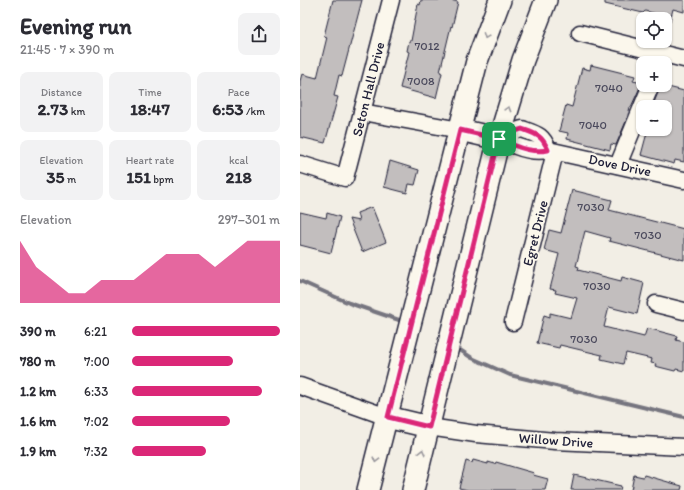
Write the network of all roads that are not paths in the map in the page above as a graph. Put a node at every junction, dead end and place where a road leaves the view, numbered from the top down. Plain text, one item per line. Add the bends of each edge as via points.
1 (391, 0) edge
2 (500, 0) edge
3 (546, 0) edge
4 (580, 33) dead end
5 (655, 56) edge
6 (672, 58) edge
7 (684, 59) edge
8 (648, 92) edge
9 (362, 112) junction
10 (460, 130) junction
11 (503, 140) junction
12 (551, 151) junction
13 (300, 164) edge
14 (618, 165) junction
15 (684, 180) edge
16 (656, 304) dead end
17 (684, 311) edge
18 (513, 322) dead end
19 (301, 391) edge
20 (388, 417) junction
21 (429, 427) junction
22 (684, 447) edge
23 (368, 490) edge
24 (413, 490) edge

1 - 9 street, Seton Hall Drive
2 -> 10 main road via 477,61
11 -> 3 main road via 523,60
4 - 5 street
6 - 7 street
8 - 14 street
9 - 10 street
9 - 13 street, Seton Hall Drive via 345,178
10 - 11 main road
10 - 20 main road
11 - 12 street via 538,152
11 - 21 main road
12 - 14 street, Dove Drive
12 - 18 street, Egret Drive
14 - 15 street, Dove Drive
16 - 17 street
19 - 20 street
20 - 21 main road
20 -> 23 main road
21 - 22 street, Willow Drive via 555,441
24 -> 21 main road

